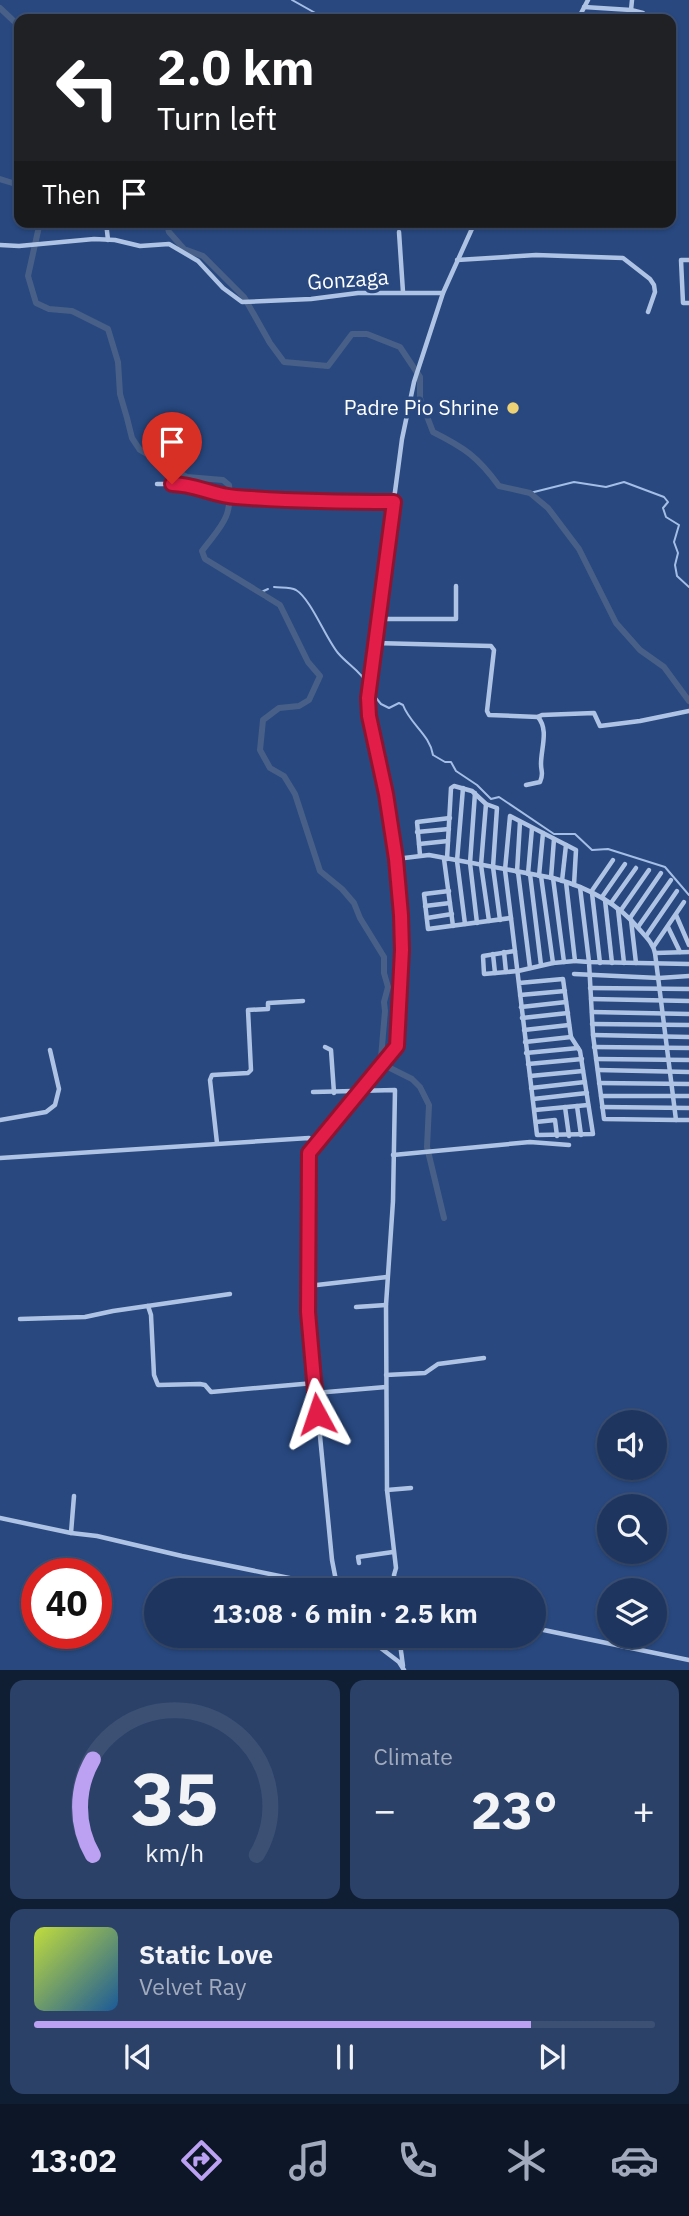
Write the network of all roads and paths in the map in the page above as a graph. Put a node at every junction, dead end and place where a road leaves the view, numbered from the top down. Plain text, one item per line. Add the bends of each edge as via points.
1 (588, 0) edge
2 (632, 0) edge
3 (584, 7) junction
4 (631, 10) junction
5 (580, 14) edge
6 (631, 14) edge
7 (643, 14) edge
8 (107, 228) edge
9 (472, 228) edge
10 (399, 232) dead end
11 (108, 240) junction
12 (0, 245) edge
13 (456, 260) junction
14 (689, 260) edge
15 (682, 272) junction
16 (689, 272) edge
17 (682, 282) junction
18 (689, 282) edge
19 (402, 292) junction
20 (443, 293) junction
21 (686, 293) edge
22 (689, 303) edge
23 (648, 312) dead end
24 (157, 484) dead end
25 (394, 502) junction
26 (456, 586) dead end
27 (379, 619) junction
28 (375, 643) junction
29 (689, 711) edge
30 (538, 717) junction
31 (526, 785) dead end
32 (463, 788) junction
33 (475, 793) junction
34 (486, 804) junction
35 (450, 818) junction
36 (520, 822) junction
37 (532, 828) junction
38 (449, 830) junction
39 (417, 832) junction
40 (543, 833) junction
41 (554, 839) junction
42 (448, 841) junction
43 (419, 844) junction
44 (566, 845) junction
45 (420, 855) junction
46 (396, 859) junction
47 (446, 859) junction
48 (613, 860) dead end
49 (457, 861) junction
50 (470, 863) junction
51 (625, 863) dead end
52 (481, 865) junction
53 (493, 867) junction
54 (636, 868) dead end
55 (505, 870) junction
56 (649, 870) dead end
57 (517, 872) junction
58 (661, 873) dead end
59 (529, 874) junction
60 (540, 876) junction
61 (552, 878) junction
62 (671, 880) dead end
63 (564, 881) junction
64 (577, 886) junction
65 (449, 891) junction
66 (677, 891) dead end
67 (592, 892) junction
68 (603, 898) junction
69 (684, 902) dead end
70 (450, 903) junction
71 (611, 903) junction
72 (425, 906) junction
73 (619, 909) junction
74 (452, 914) junction
75 (676, 915) junction
76 (427, 918) junction
77 (511, 918) junction
78 (630, 918) junction
79 (500, 920) junction
80 (489, 921) junction
81 (477, 923) junction
82 (465, 924) junction
83 (453, 926) junction
84 (667, 926) junction
85 (638, 927) junction
86 (645, 936) junction
87 (660, 937) junction
88 (689, 945) edge
89 (654, 946) junction
90 (515, 951) junction
91 (680, 952) junction
92 (689, 952) edge
93 (504, 953) junction
94 (655, 953) junction
95 (667, 953) junction
96 (493, 954) junction
97 (575, 961) junction
98 (564, 962) junction
99 (589, 962) junction
100 (600, 962) junction
101 (553, 963) junction
102 (612, 963) junction
103 (624, 963) junction
104 (636, 963) junction
105 (657, 964) junction
106 (689, 964) edge
107 (541, 965) junction
108 (530, 968) junction
109 (517, 971) junction
110 (506, 972) junction
111 (495, 973) junction
112 (573, 974) dead end
113 (590, 975) junction
114 (689, 976) edge
115 (659, 978) junction
116 (519, 984) junction
117 (590, 988) junction
118 (689, 989) edge
119 (660, 990) junction
120 (565, 991) junction
121 (520, 995) junction
122 (591, 999) junction
123 (303, 1001) dead end
124 (662, 1001) junction
125 (689, 1001) edge
126 (566, 1002) junction
127 (521, 1007) junction
128 (592, 1012) junction
129 (568, 1013) junction
130 (689, 1014) edge
131 (663, 1015) junction
132 (522, 1018) junction
133 (592, 1024) junction
134 (569, 1025) junction
135 (689, 1025) edge
136 (664, 1026) junction
137 (524, 1030) junction
138 (593, 1035) junction
139 (571, 1037) junction
140 (689, 1037) edge
141 (666, 1038) junction
142 (525, 1042) junction
143 (325, 1047) dead end
144 (594, 1047) junction
145 (578, 1048) junction
146 (667, 1048) junction
147 (689, 1048) edge
148 (50, 1050) dead end
149 (526, 1053) junction
150 (582, 1059) junction
151 (596, 1059) junction
152 (668, 1060) junction
153 (689, 1060) edge
154 (528, 1064) junction
155 (598, 1070) junction
156 (583, 1071) junction
157 (670, 1072) junction
158 (689, 1072) edge
159 (530, 1076) junction
160 (585, 1082) junction
161 (599, 1083) junction
162 (671, 1084) junction
163 (689, 1084) edge
164 (531, 1088) junction
165 (360, 1091) junction
166 (313, 1092) dead end
167 (334, 1093) junction
168 (587, 1093) junction
169 (601, 1096) junction
170 (689, 1096) edge
171 (672, 1097) junction
172 (533, 1099) junction
173 (588, 1105) junction
174 (577, 1106) junction
175 (565, 1107) junction
176 (602, 1107) junction
177 (689, 1108) edge
178 (674, 1109) junction
179 (535, 1110) junction
180 (0, 1120) edge
181 (676, 1120) junction
182 (689, 1120) edge
183 (536, 1122) junction
184 (581, 1135) junction
185 (557, 1136) junction
186 (569, 1136) junction
187 (217, 1143) junction
188 (314, 1145) junction
189 (569, 1145) dead end
190 (393, 1155) junction
191 (0, 1158) edge
192 (387, 1277) junction
193 (308, 1286) junction
194 (230, 1294) dead end
195 (386, 1304) junction
196 (148, 1306) junction
197 (356, 1307) dead end
198 (20, 1319) dead end
199 (484, 1358) dead end
200 (386, 1375) junction
201 (314, 1383) junction
202 (386, 1387) junction
203 (315, 1393) junction
204 (411, 1488) dead end
205 (387, 1490) junction
206 (74, 1496) dead end
207 (0, 1518) edge
208 (71, 1533) junction
209 (393, 1552) junction
210 (359, 1563) dead end
211 (286, 1578) edge
212 (335, 1578) edge
213 (394, 1578) edge
214 (546, 1630) edge
215 (379, 1648) edge
216 (400, 1648) edge
217 (689, 1660) edge
218 (403, 1668) edge

1 - 3 street
2 - 4 street
3 - 4 street
3 - 5 street
4 - 6 street
4 - 7 street
8 - 11 street
9 - 13 street
10 - 19 street
11 - 12 street
11 - 19 street, Gonzaga via 174,246 245,302
13 - 20 street
13 - 23 street via 536,255 623,258 654,285
14 - 15 street via 681,260
15 - 16 street
15 - 17 street
17 - 18 street
17 - 21 street
19 - 20 street, Gonzaga
20 - 25 street via 414,382
21 - 22 street via 682,303
24 - 25 street via 187,484 232,497
25 - 27 street
26 - 27 street via 456,619
27 - 28 street
28 - 30 street via 491,646 489,715
28 - 46 street via 369,716
29 - 30 street via 600,726 594,713
30 - 31 street via 544,737 543,777
32 - 33 street
32 - 35 street via 451,788
32 - 49 street
33 - 34 street
33 - 50 street
34 - 52 street
34 - 53 street via 497,809
35 - 38 street
35 - 39 street via 419,821
36 - 37 street
36 - 55 street via 509,817
36 - 57 street
37 - 40 street
37 - 59 street
38 - 39 street
38 - 42 street
39 - 43 street
40 - 41 street
40 - 60 street
41 - 44 street
41 - 61 street
42 - 43 street
42 - 47 street
43 - 45 street
44 - 63 street
44 - 64 street via 577,852
45 - 46 street
45 - 47 street
46 - 165 street via 402,950 397,1046
47 - 49 street
47 - 65 street
48 - 67 street
49 - 50 street
49 - 82 street
50 - 52 street
50 - 81 street
51 - 68 street
52 - 53 street
52 - 80 street
53 - 55 street
53 - 79 street
54 - 71 street
55 - 57 street
55 - 77 street
56 - 73 street
57 - 59 street
57 - 108 street
58 - 78 street
59 - 60 street
59 - 107 street
60 - 61 street
60 - 101 street
61 - 63 street
61 - 98 street
62 - 85 street
63 - 64 street
63 - 97 street
64 - 67 street
64 - 99 street
65 - 70 street
65 - 72 street via 424,894
66 - 86 street
67 - 68 street
67 - 100 street
68 - 71 street
68 - 102 street
69 - 75 street
70 - 72 street
70 - 74 street
71 - 73 street
72 - 76 street
73 - 78 street
73 - 103 street
74 - 76 street
74 - 83 street
75 - 84 street
75 - 88 street
76 - 83 street via 428,929
77 - 79 street
77 - 90 street
78 - 85 street
78 - 104 street
79 - 80 street
80 - 81 street
81 - 82 street
82 - 83 street
84 - 87 street
84 - 91 street
85 - 86 street
86 - 89 street
87 - 89 street
87 - 95 street
89 - 94 street
90 - 93 street
90 - 109 street
91 - 92 street
91 - 95 street
93 - 96 street
93 - 110 street
94 - 95 street
94 - 105 street
96 - 111 street
96 - 111 street via 481,958 484,974
97 - 98 street
97 - 99 street
98 - 101 street
99 - 100 street
99 - 113 street
100 - 102 street
101 - 107 street
102 - 103 street
103 - 104 street
104 - 105 street
105 - 106 street
105 - 115 street
107 - 108 street
108 - 109 street
109 - 110 street
109 - 116 street
110 - 111 street
112 - 113 street
113 - 115 street
113 - 117 street
114 - 115 street
115 - 119 street
116 - 120 street via 563,979
116 - 121 street
117 - 119 street
117 - 122 street
118 - 119 street
119 - 124 street
120 - 121 street
120 - 126 street
121 - 127 street
122 - 124 street
122 - 128 street
123 - 187 street via 268,1003 268,1009 248,1010 251,1070 212,1075 210,1080
124 - 125 street
124 - 131 street
126 - 127 street
126 - 129 street
127 - 132 street
128 - 131 street
128 - 133 street
129 - 132 street
129 - 134 street
130 - 131 street
131 - 136 street
132 - 137 street
133 - 136 street
133 - 138 street
134 - 137 street
134 - 139 street
135 - 136 street
136 - 141 street
137 - 142 street
138 - 141 street
138 - 144 street
139 - 142 street
139 - 145 street
140 - 141 street
141 - 146 street
142 - 149 street
143 - 167 street via 331,1050
144 - 146 street
144 - 151 street
145 - 149 street
145 - 150 street
146 - 147 street
146 - 152 street
148 - 180 street via 59,1089 55,1105
149 - 154 street
150 - 154 street
150 - 156 street
151 - 152 street
151 - 155 street
152 - 153 street
152 - 157 street
154 - 159 street
155 - 157 street
155 - 161 street
156 - 159 street
156 - 160 street
157 - 158 street
157 - 162 street
159 - 164 street
160 - 164 street
160 - 168 street
161 - 162 street
161 - 169 street
162 - 163 street
162 - 171 street
164 - 172 street
165 - 167 street
165 - 188 street
165 - 190 street via 395,1090
166 - 167 street
168 - 172 street
168 - 173 street
169 - 171 street
169 - 176 street
170 - 171 street
171 - 178 street
172 - 179 street
173 - 174 street
173 - 184 street via 593,1134
174 - 175 street
174 - 184 street
175 - 179 street
175 - 186 street
176 - 178 street
176 - 181 street via 605,1119
177 - 178 street
178 - 181 street
179 - 183 street
181 - 182 street
183 - 185 street via 538,1136
183 - 185 street via 555,1120
184 - 186 street
185 - 186 street
187 - 188 street via 309,1138
187 - 191 street
188 - 193 street via 308,1170
189 - 190 street via 530,1142
190 - 192 street
192 - 193 street
192 - 195 street
193 - 201 street
194 - 196 street
195 - 197 street
195 - 200 street
196 - 198 street via 85,1317
196 - 201 street via 158,1385 200,1384 211,1392
199 - 200 street via 438,1364 425,1373
200 - 202 street
201 - 203 street
202 - 203 street
202 - 205 street
203 - 212 street
204 - 205 street
205 - 209 street
206 - 208 street
207 - 208 street
208 - 211 street
209 - 210 street via 358,1557
209 - 213 street
214 - 217 street
215 - 218 street
216 - 218 street

